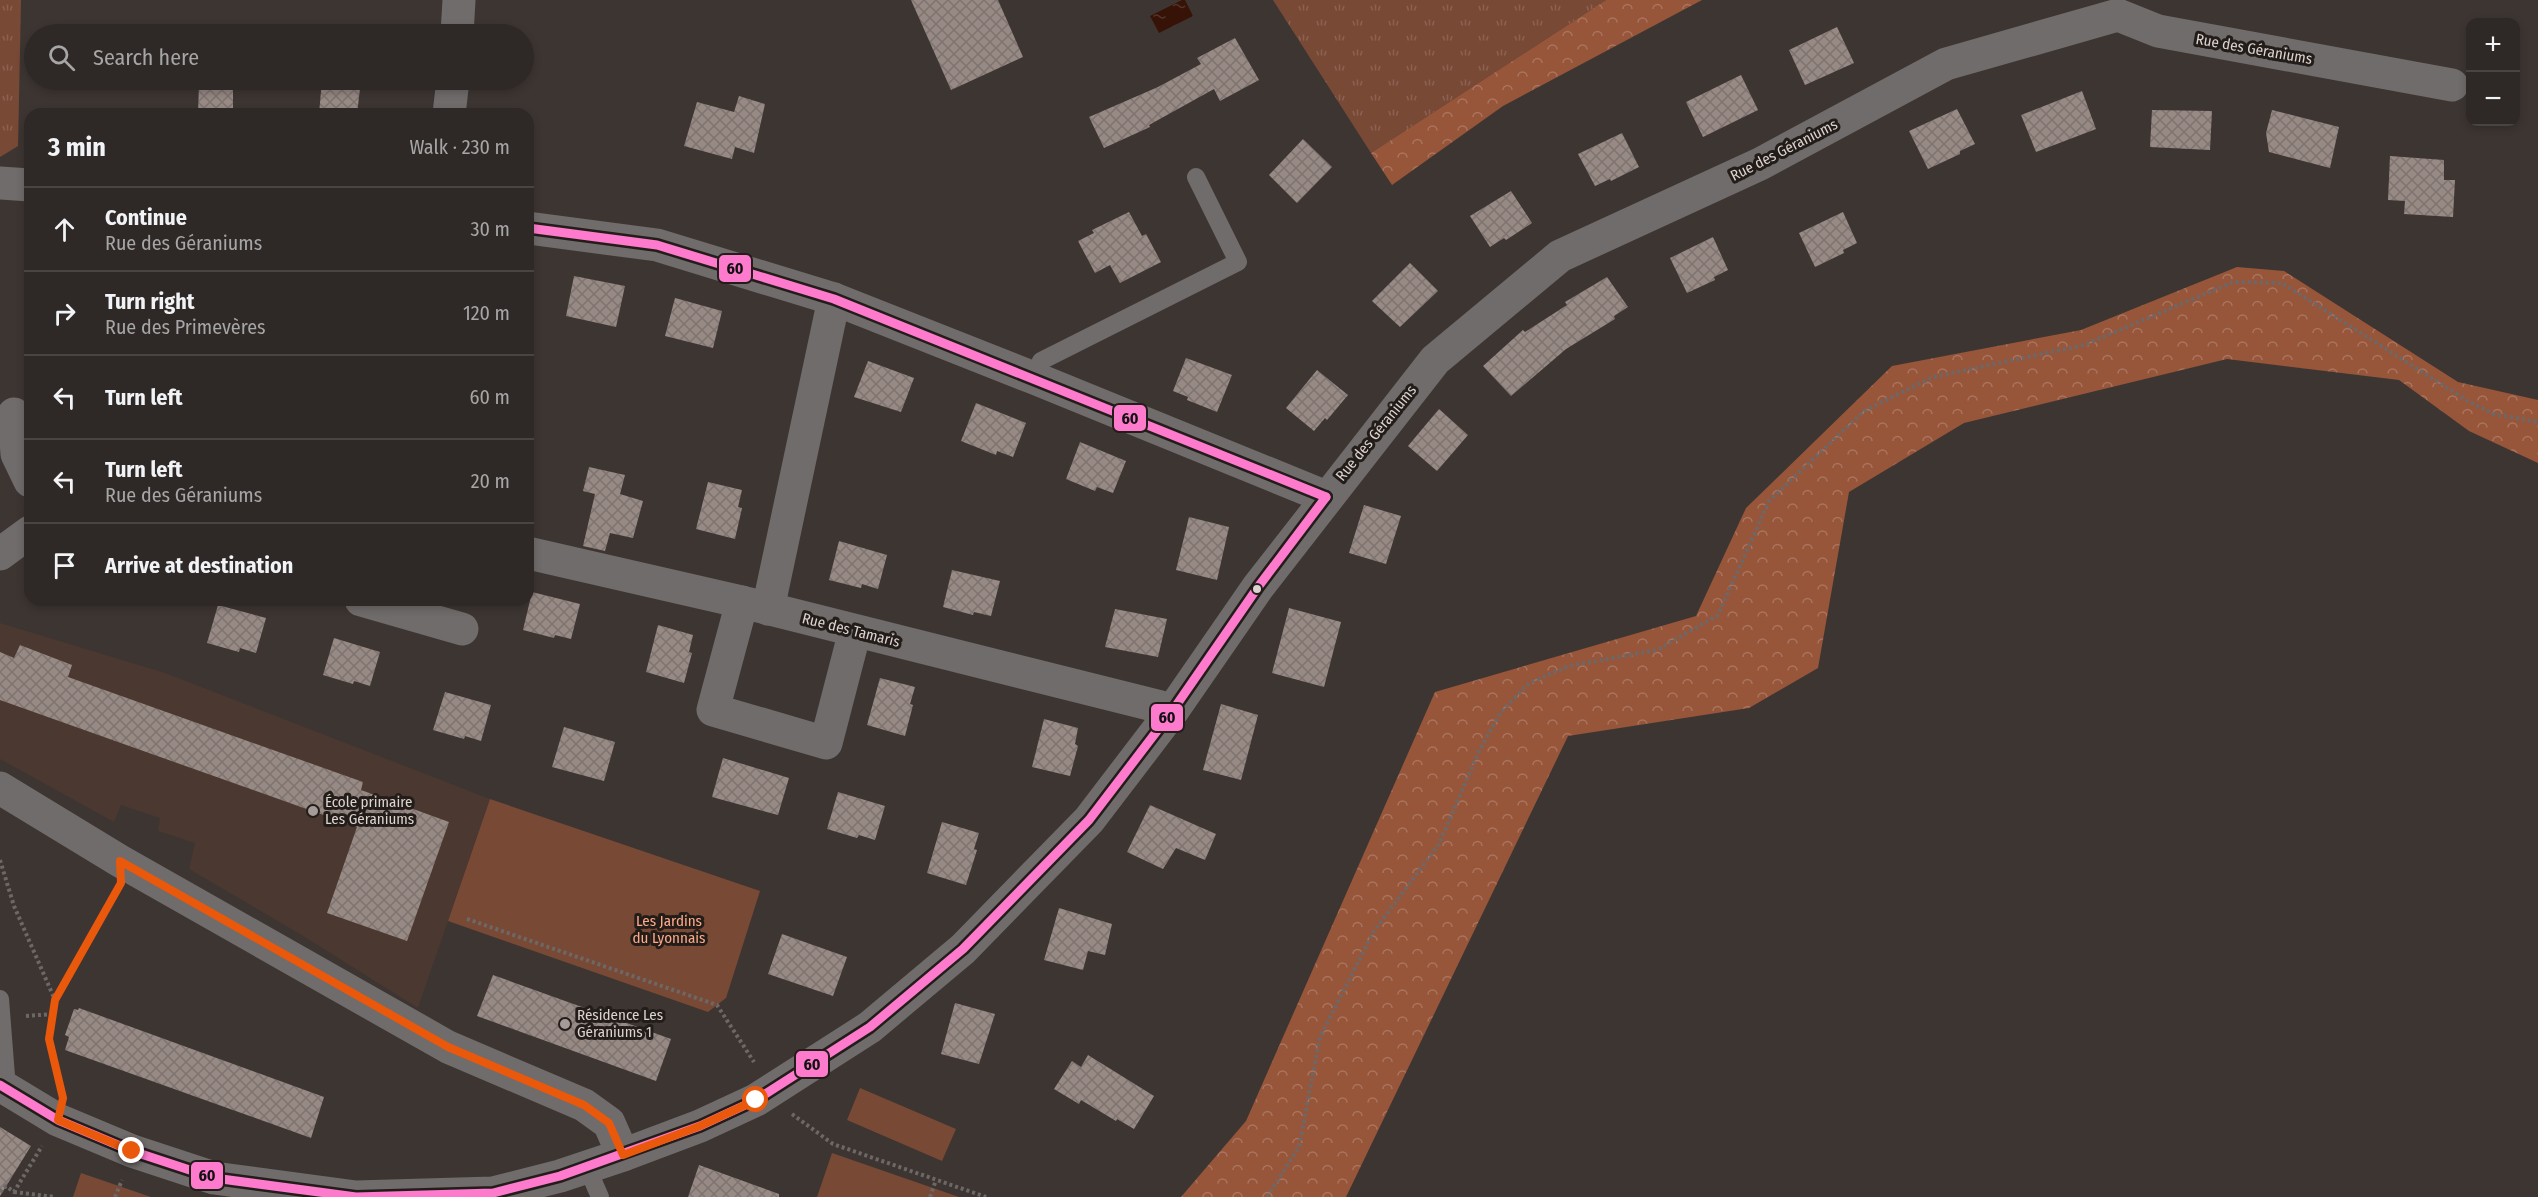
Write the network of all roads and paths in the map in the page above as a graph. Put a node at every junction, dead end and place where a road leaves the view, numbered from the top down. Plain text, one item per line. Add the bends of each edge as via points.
1 (459, 0) edge
2 (2120, 7) edge
3 (457, 24) edge
4 (2452, 85) dead end
5 (452, 90) edge
6 (450, 108) edge
7 (1196, 177) dead end
8 (0, 183) edge
9 (24, 185) edge
10 (534, 229) edge
11 (834, 299) junction
12 (1034, 378) junction
13 (15, 404) edge
14 (2538, 422) edge
15 (24, 469) edge
16 (1326, 497) junction
17 (24, 536) edge
18 (0, 554) edge
19 (534, 554) edge
20 (382, 606) edge
21 (755, 606) junction
22 (462, 629) dead end
23 (855, 631) junction
24 (1173, 710) junction
25 (4, 794) edge
26 (0, 860) edge
27 (120, 861) junction
28 (466, 919) dead end
29 (0, 999) edge
30 (55, 1000) junction
31 (3, 1087) edge
32 (772, 1090) junction
33 (58, 1120) junction
34 (623, 1155) junction
35 (587, 1167) junction
36 (936, 1180) junction
37 (254, 1190) edge
38 (0, 1192) edge
39 (14, 1192) junction
40 (55, 1197) edge
41 (600, 1197) edge
42 (930, 1197) edge
43 (986, 1197) edge
44 (1267, 1197) edge

1 - 3 street
2 - 4 street, Rue des Géraniums via 2158,31
2 - 16 street, Rue des Géraniums via 1946,64 1760,164 1560,256 1435,360
5 - 6 street
7 - 12 lane via 1238,262 1041,361
8 - 9 street
10 - 11 street via 657,245
11 - 12 street
11 - 21 street
12 - 16 street
13 - 15 street via 17,454
14 - 44 path via 2494,414 2468,401 2282,283 2233,282 2084,345 1932,376 1864,411 1769,501 1718,615 1657,650 1569,666 1529,683 1501,712 1479,751 1439,844 1374,931 1320,1037 1299,1147
16 - 24 street, Rue des Géraniums
17 - 18 street
19 - 21 street, Rue des Tamaris
20 - 22 street
21 - 23 street, Rue des Tamaris
21 - 23 street via 713,710 826,742
23 - 24 street, Rue des Tamaris
24 - 32 street, Rue des Géraniums via 1089,820 963,949 870,1027
25 - 27 street
26 - 30 path via 14,906
27 - 30 path via 121,883
27 - 34 street via 448,1047 584,1105 609,1123
28 - 32 path via 717,1005
29 - 31 lane
30 - 33 path via 49,1039 63,1098
31 - 33 street, Rue des Géraniums
32 - 34 street, Rue des Géraniums via 700,1126
32 - 36 path via 784,1107 833,1143
33 - 37 street, Rue des Géraniums via 132,1151
33 - 39 path
34 - 35 street, Rue des Géraniums
35 - 37 street, Rue des Géraniums via 493,1193 356,1197
35 - 41 lane
36 - 42 path
36 - 43 path
38 - 39 path via 6,1186
39 - 40 path

